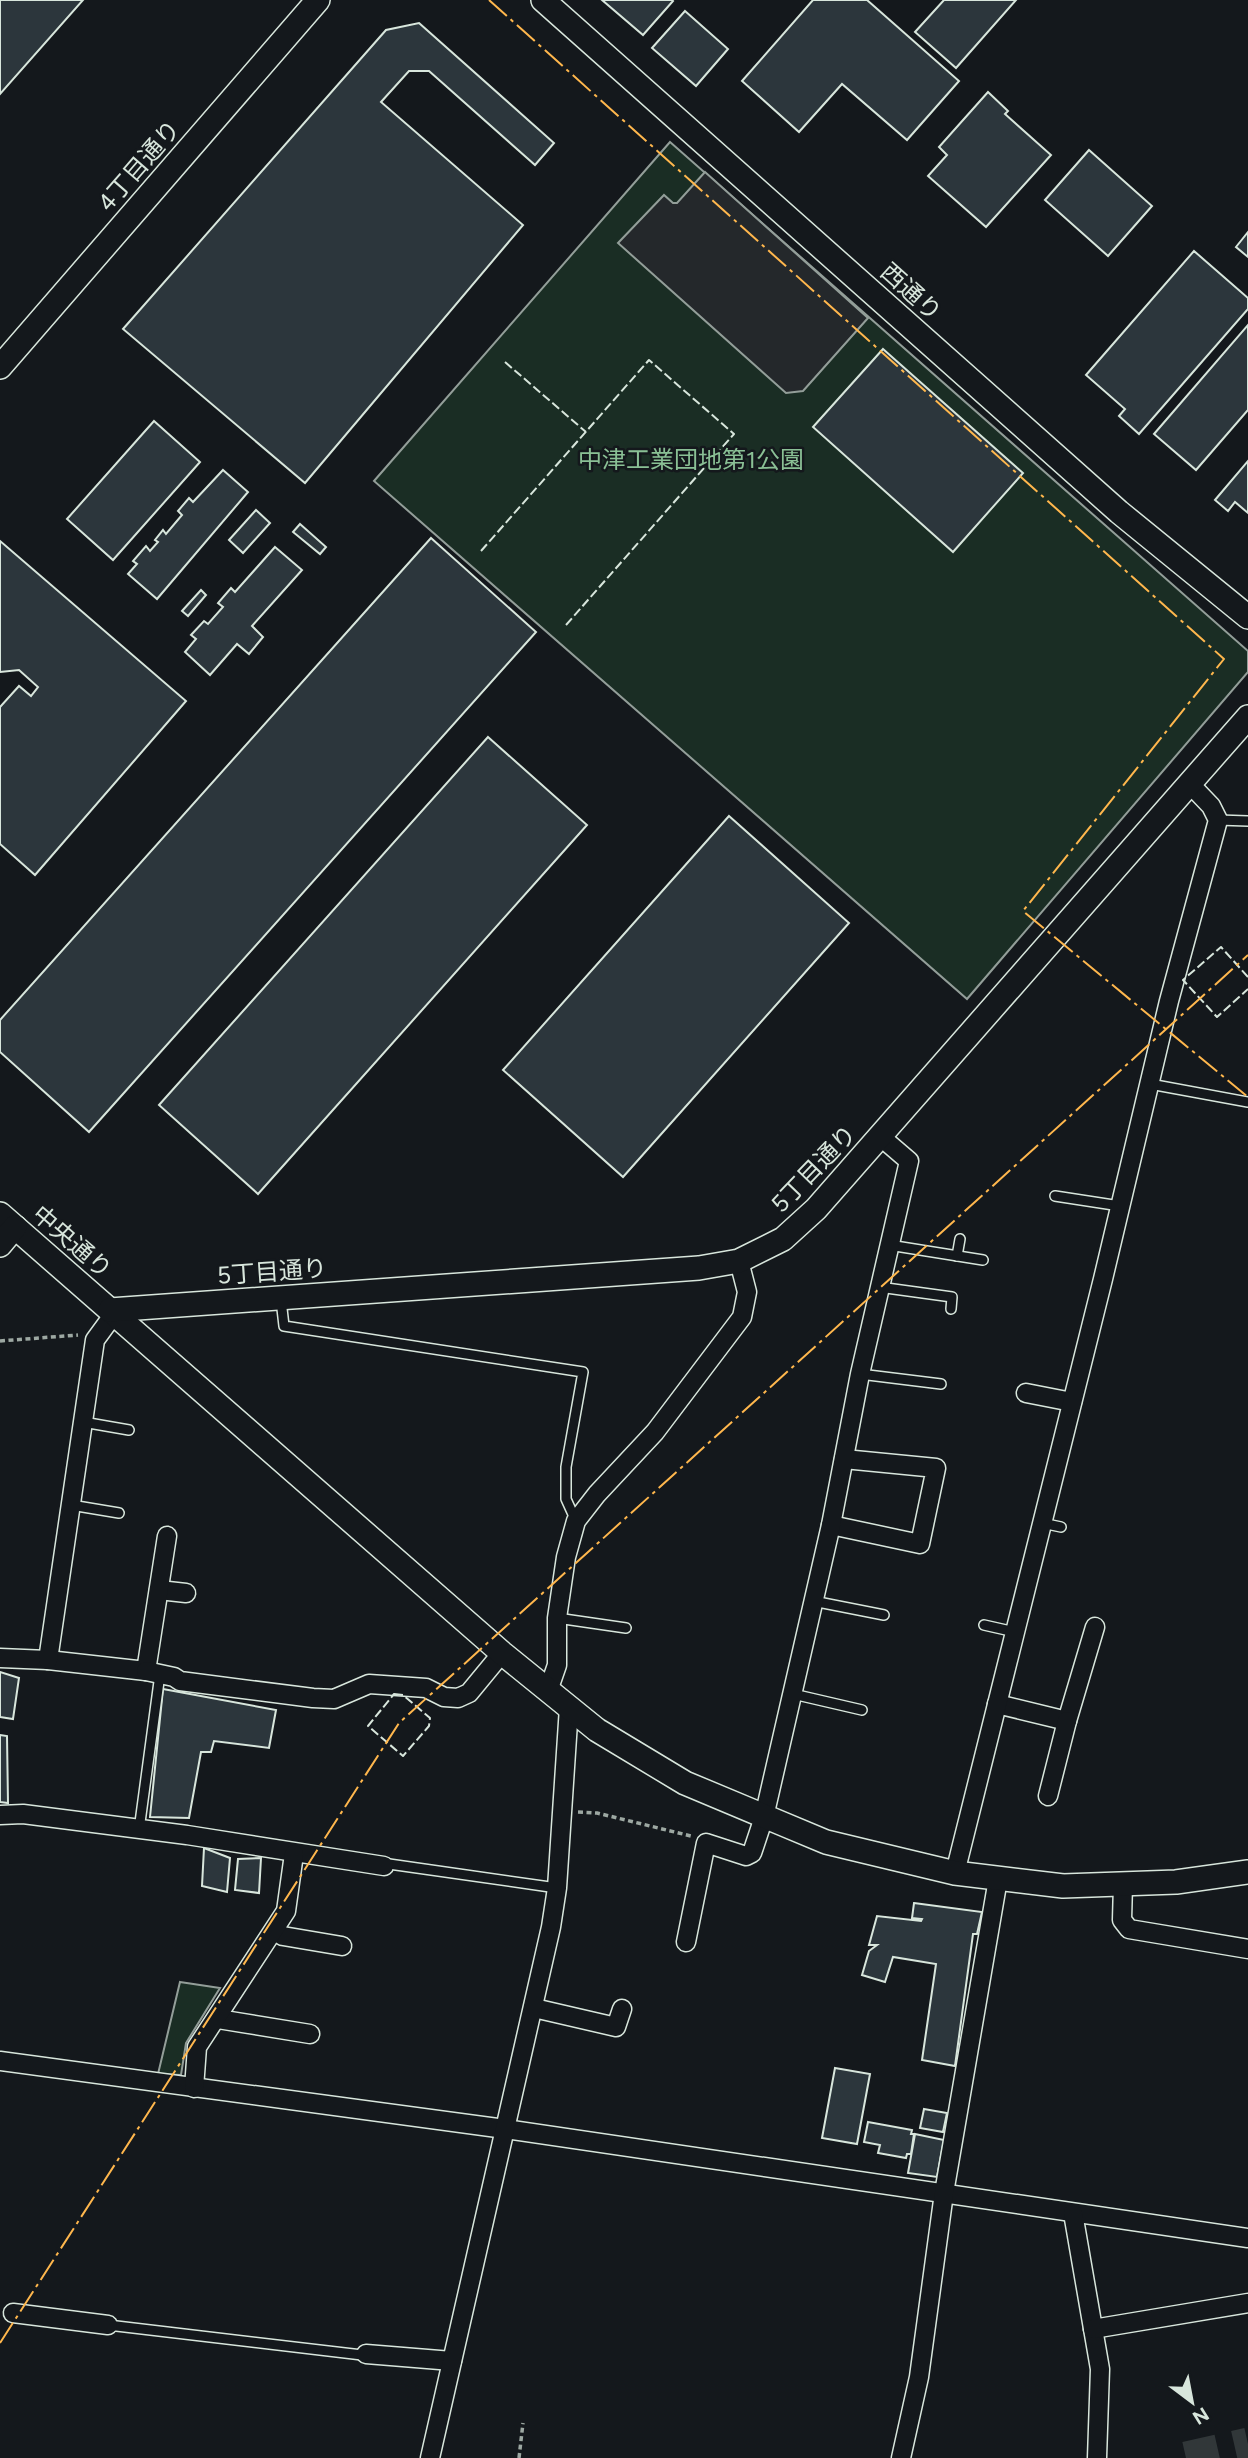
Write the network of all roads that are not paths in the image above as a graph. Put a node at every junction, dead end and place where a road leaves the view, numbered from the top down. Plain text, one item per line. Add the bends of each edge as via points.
1 (318, 0) edge
2 (543, 0) edge
3 (0, 367) edge
4 (1248, 617) edge
5 (1248, 717) edge
6 (1189, 783) junction
7 (1218, 820) junction
8 (1248, 821) edge
9 (1150, 1084) junction
10 (1248, 1102) edge
11 (881, 1137) junction
12 (1055, 1196) dead end
13 (1119, 1206) junction
14 (8, 1221) edge
15 (960, 1239) dead end
16 (0, 1245) edge
17 (889, 1245) junction
18 (957, 1255) junction
19 (983, 1259) dead end
20 (739, 1261) junction
21 (879, 1287) junction
22 (280, 1298) junction
23 (951, 1309) dead end
24 (112, 1312) junction
25 (860, 1374) junction
26 (941, 1384) dead end
27 (1026, 1393) dead end
28 (1072, 1402) junction
29 (83, 1422) junction
30 (130, 1430) dead end
31 (844, 1460) junction
32 (71, 1505) junction
33 (119, 1513) dead end
34 (576, 1521) junction
35 (1042, 1523) junction
36 (831, 1525) junction
37 (1061, 1527) dead end
38 (167, 1536) dead end
39 (159, 1590) junction
40 (186, 1593) dead end
41 (813, 1601) junction
42 (884, 1615) dead end
43 (557, 1618) junction
44 (984, 1625) dead end
45 (626, 1628) dead end
46 (1015, 1632) junction
47 (1097, 1640) dead end
48 (502, 1653) junction
49 (0, 1658) edge
50 (48, 1660) junction
51 (153, 1673) junction
52 (548, 1690) junction
53 (793, 1694) junction
54 (997, 1704) junction
55 (569, 1707) junction
56 (862, 1710) dead end
57 (1068, 1721) junction
58 (1057, 1786) dead end
59 (0, 1815) edge
60 (764, 1817) junction
61 (139, 1830) junction
62 (294, 1854) junction
63 (384, 1867) joint
64 (1248, 1872) edge
65 (955, 1873) junction
66 (998, 1879) junction
67 (1123, 1884) junction
68 (557, 1888) junction
69 (275, 1931) junction
70 (685, 1942) dead end
71 (342, 1946) dead end
72 (1248, 1949) edge
73 (534, 2008) junction
74 (622, 2009) dead end
75 (218, 2019) junction
76 (310, 2034) dead end
77 (0, 2061) edge
78 (194, 2088) junction
79 (505, 2129) junction
80 (944, 2193) junction
81 (1073, 2213) junction
82 (1248, 2238) edge
83 (1248, 2303) edge
84 (6, 2311) edge
85 (108, 2325) joint
86 (1093, 2329) junction
87 (366, 2354) joint
88 (452, 2361) junction
89 (430, 2458) edge
90 (901, 2458) edge
91 (1097, 2458) edge

1 - 3 street, 4丁目通り
2 - 4 street, 西通り via 1119,512
5 - 6 street, 5丁目通り
6 - 7 street via 1212,806
6 - 11 street, 5丁目通り
7 - 8 lane
7 - 9 street
9 - 10 lane
9 - 13 street
11 - 17 street via 909,1161
11 - 20 street, 5丁目通り via 783,1238
12 - 13 lane
13 - 28 street via 1078,1341
14 - 16 street
14 - 24 street, 中央通り
15 - 18 lane
17 - 18 lane
17 - 21 street
18 - 19 lane
20 - 22 street, 5丁目通り via 699,1268
20 - 34 street via 747,1292 742,1317 655,1432
21 - 23 lane via 952,1297
21 - 25 street
22 - 24 street, 5丁目通り
22 - 34 lane via 284,1326 583,1372 566,1467 566,1499
24 - 29 street via 94,1340
24 - 48 street, 中央通り
25 - 26 lane
25 - 31 street
27 - 28 street
28 - 35 street via 1063,1465
29 - 30 lane
29 - 32 street
31 - 36 street
31 - 36 street via 936,1468 920,1544
32 - 33 lane
32 - 50 street
34 - 43 street
35 - 37 lane
35 - 46 street
36 - 41 street
38 - 39 street
39 - 40 street
39 - 51 street
41 - 42 lane
41 - 53 street
43 - 45 lane
43 - 52 street via 557,1665
44 - 46 lane
46 - 54 street
47 - 57 street
48 - 51 street via 469,1693 458,1698 426,1688 369,1684 334,1699 313,1698 180,1681
48 - 52 street, 中央通り
49 - 50 street
50 - 51 street
51 - 61 lane
52 - 55 street, 中央通り
53 - 56 lane
53 - 60 street
54 - 57 street
54 - 65 street
55 - 60 street, 中央通り via 597,1730 685,1783
55 - 68 street
57 - 58 street
59 - 61 street
60 - 65 street, 中央通り via 826,1842
60 - 70 street via 747,1856 706,1843
61 - 62 street
62 - 63 street
62 - 69 street via 286,1910
63 - 68 lane via 389,1864
64 - 67 street, 中央通り
65 - 66 street, 中央通り
66 - 67 street, 中央通り via 1063,1886
66 - 80 street
67 - 72 street via 1122,1920 1129,1929
68 - 73 street
69 - 71 street
69 - 75 street
73 - 74 street via 617,2027
73 - 79 street
75 - 76 street
75 - 78 street via 197,2047
77 - 78 street
78 - 79 street
79 - 80 street
79 - 88 street
80 - 81 street
80 - 90 street via 919,2377
81 - 82 street
81 - 86 street
83 - 86 street
84 - 85 street
85 - 87 lane
86 - 91 street via 1100,2369
87 - 88 street
88 - 89 street

